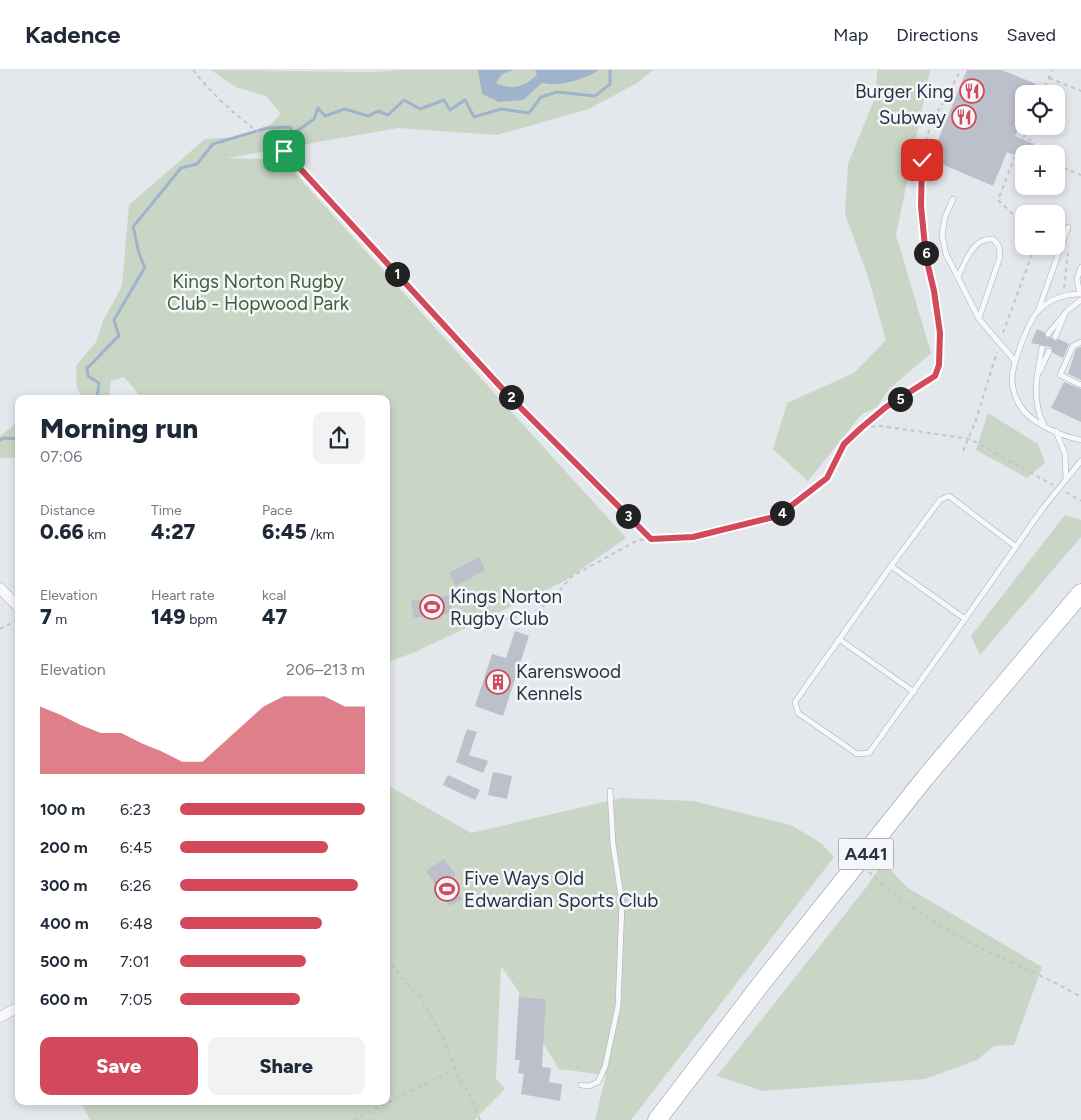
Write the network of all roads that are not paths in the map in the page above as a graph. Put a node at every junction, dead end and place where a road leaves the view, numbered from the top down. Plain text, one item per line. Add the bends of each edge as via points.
1 (953, 199) dead end
2 (1068, 228) dead end
3 (1081, 267) edge
4 (958, 277) junction
5 (1081, 296) edge
6 (1038, 311) junction
7 (1067, 311) junction
8 (979, 319) junction
9 (1048, 334) dead end
10 (1055, 338) dead end
11 (1081, 342) edge
12 (1042, 348) dead end
13 (1049, 351) dead end
14 (1015, 361) junction
15 (1036, 381) junction
16 (1081, 385) edge
17 (1045, 425) junction
18 (1056, 431) junction
19 (1081, 440) edge
20 (1081, 461) edge
21 (1066, 479) junction
22 (1016, 547) junction
23 (891, 566) junction
24 (0, 588) edge
25 (1081, 593) edge
26 (15, 604) edge
27 (965, 620) junction
28 (839, 639) junction
29 (914, 692) junction
30 (610, 790) dead end
31 (15, 1009) edge
32 (0, 1017) edge
33 (582, 1085) dead end
34 (657, 1120) edge

1 - 4 lane via 942,235 946,254
2 - 6 lane
3 - 5 lane via 1077,279
4 - 8 lane
4 - 8 lane via 974,246 979,241 993,239 999,246 1000,257
5 - 6 lane via 1065,295
5 - 7 lane
6 - 14 lane
7 - 9 lane
7 - 10 lane
8 - 14 lane
11 - 16 lane via 1073,346 1060,375
12 - 15 lane
13 - 15 lane
14 - 17 lane via 1012,380 1020,406 1026,414
15 - 17 lane via 1038,413
17 - 18 lane
18 - 19 lane
18 - 21 lane via 1065,454
20 - 21 lane
21 - 22 lane
22 - 23 lane via 949,496 940,500
22 - 27 lane
23 - 27 lane
23 - 28 lane
24 - 26 street
25 - 34 highway, A441 via 925,778
27 - 29 lane
28 - 29 lane
28 - 29 lane via 795,702 798,713 858,754 869,754
30 - 33 lane via 613,844 622,903 618,1006 602,1074 594,1084
31 - 32 street

